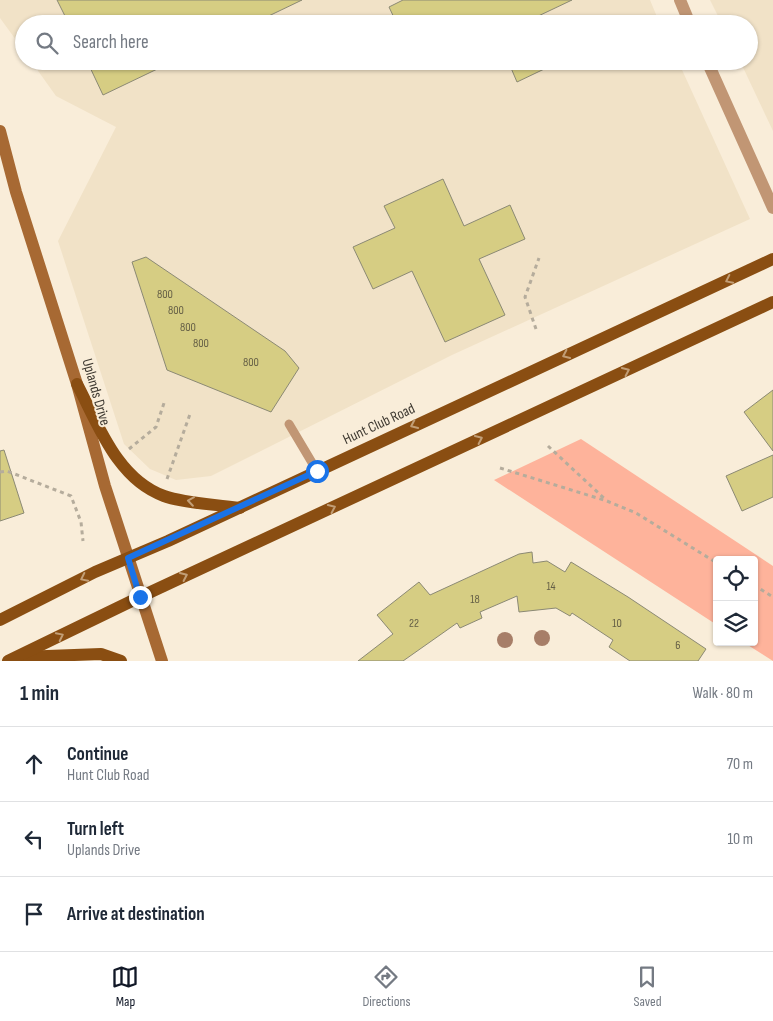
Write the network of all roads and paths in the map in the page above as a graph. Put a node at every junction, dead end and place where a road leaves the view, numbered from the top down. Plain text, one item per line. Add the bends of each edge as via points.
1 (680, 0) edge
2 (686, 15) edge
3 (711, 70) edge
4 (0, 131) edge
5 (773, 208) edge
6 (538, 258) dead end
7 (773, 259) edge
8 (773, 302) edge
9 (536, 329) dead end
10 (77, 384) junction
11 (164, 403) dead end
12 (190, 414) dead end
13 (289, 424) dead end
14 (548, 446) dead end
15 (125, 452) dead end
16 (500, 468) dead end
17 (317, 471) junction
18 (0, 472) edge
19 (166, 481) dead end
20 (607, 501) junction
21 (240, 508) junction
22 (83, 540) dead end
23 (128, 558) junction
24 (713, 560) edge
25 (758, 588) edge
26 (140, 597) junction
27 (773, 597) edge
28 (0, 620) edge
29 (12, 659) edge
30 (121, 661) edge
31 (162, 661) edge

1 - 2 street
3 - 5 street
4 - 10 main road, Uplands Drive
6 - 9 path via 525,297
7 -> 17 main road, Hunt Club Road
26 -> 8 main road
21 -> 10 main road via 170,498 145,486 120,464
10 - 23 main road, Uplands Drive
11 - 15 path via 156,427
12 - 19 path
13 - 17 lane
14 - 20 path
16 - 20 path
17 - 21 main road, Hunt Club Road
18 - 22 path via 7,471 72,496
20 - 24 path via 636,513
21 - 23 main road, Hunt Club Road
23 - 26 main road, Uplands Drive
23 -> 28 main road, Hunt Club Road
25 - 27 path
29 -> 26 main road
26 - 31 main road, Uplands Drive
29 - 30 main road via 102,654

